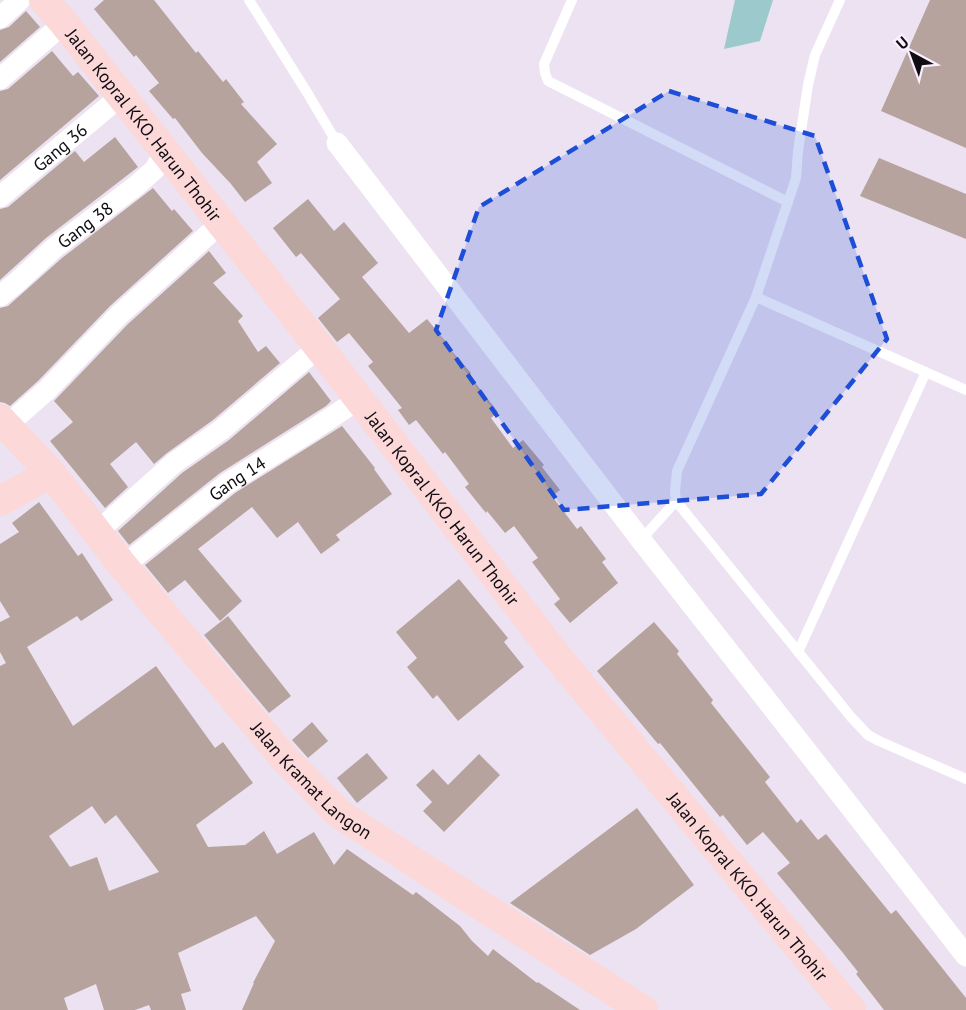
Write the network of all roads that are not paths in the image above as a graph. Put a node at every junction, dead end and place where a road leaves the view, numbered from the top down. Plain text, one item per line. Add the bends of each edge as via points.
1 (20, 0) edge
2 (44, 0) edge
3 (249, 0) edge
4 (572, 0) edge
5 (840, 0) edge
6 (0, 18) edge
7 (64, 23) junction
8 (0, 80) edge
9 (121, 96) junction
10 (337, 143) joint
11 (165, 151) junction
12 (0, 197) edge
13 (788, 202) junction
14 (221, 223) junction
15 (0, 296) edge
16 (756, 297) junction
17 (319, 347) junction
18 (926, 372) junction
19 (966, 390) edge
20 (359, 399) junction
21 (3, 423) edge
22 (51, 473) junction
23 (0, 501) edge
24 (676, 501) junction
25 (97, 532) junction
26 (641, 540) junction
27 (123, 566) junction
28 (798, 652) junction
29 (966, 779) edge
30 (966, 956) edge
31 (643, 1010) edge
32 (851, 1010) edge

1 - 6 street
2 - 7 main road, Jalan Kopral KKO. Harun Thohir
3 - 10 lane
4 - 13 lane via 544,64 548,81
5 - 13 lane via 815,55 796,178
7 - 8 street
7 - 9 main road, Jalan Kopral KKO. Harun Thohir
9 - 11 main road, Jalan Kopral KKO. Harun Thohir
9 - 12 street, Gang 36
10 - 26 street
11 - 14 main road, Jalan Kopral KKO. Harun Thohir
11 - 15 street, Gang 38 via 155,169 137,185 54,248
13 - 16 lane
14 - 17 main road, Jalan Kopral KKO. Harun Thohir
14 - 21 street via 119,315 47,390
16 - 18 lane
16 - 24 lane via 677,471
17 - 20 main road, Jalan Kopral KKO. Harun Thohir
17 - 25 street via 221,430 174,463
18 - 19 lane
18 - 28 lane
20 - 27 street, Gang 14 via 228,483
20 - 32 main road, Jalan Kopral KKO. Harun Thohir via 556,655
21 - 22 main road, Jalan Kramat Langon
22 - 23 main road
22 - 25 main road, Jalan Kramat Langon
24 - 26 lane
24 - 28 lane
25 - 27 main road, Jalan Kramat Langon
26 - 30 street
27 - 31 main road, Jalan Kramat Langon via 284,758 338,813
28 - 29 lane via 868,735

